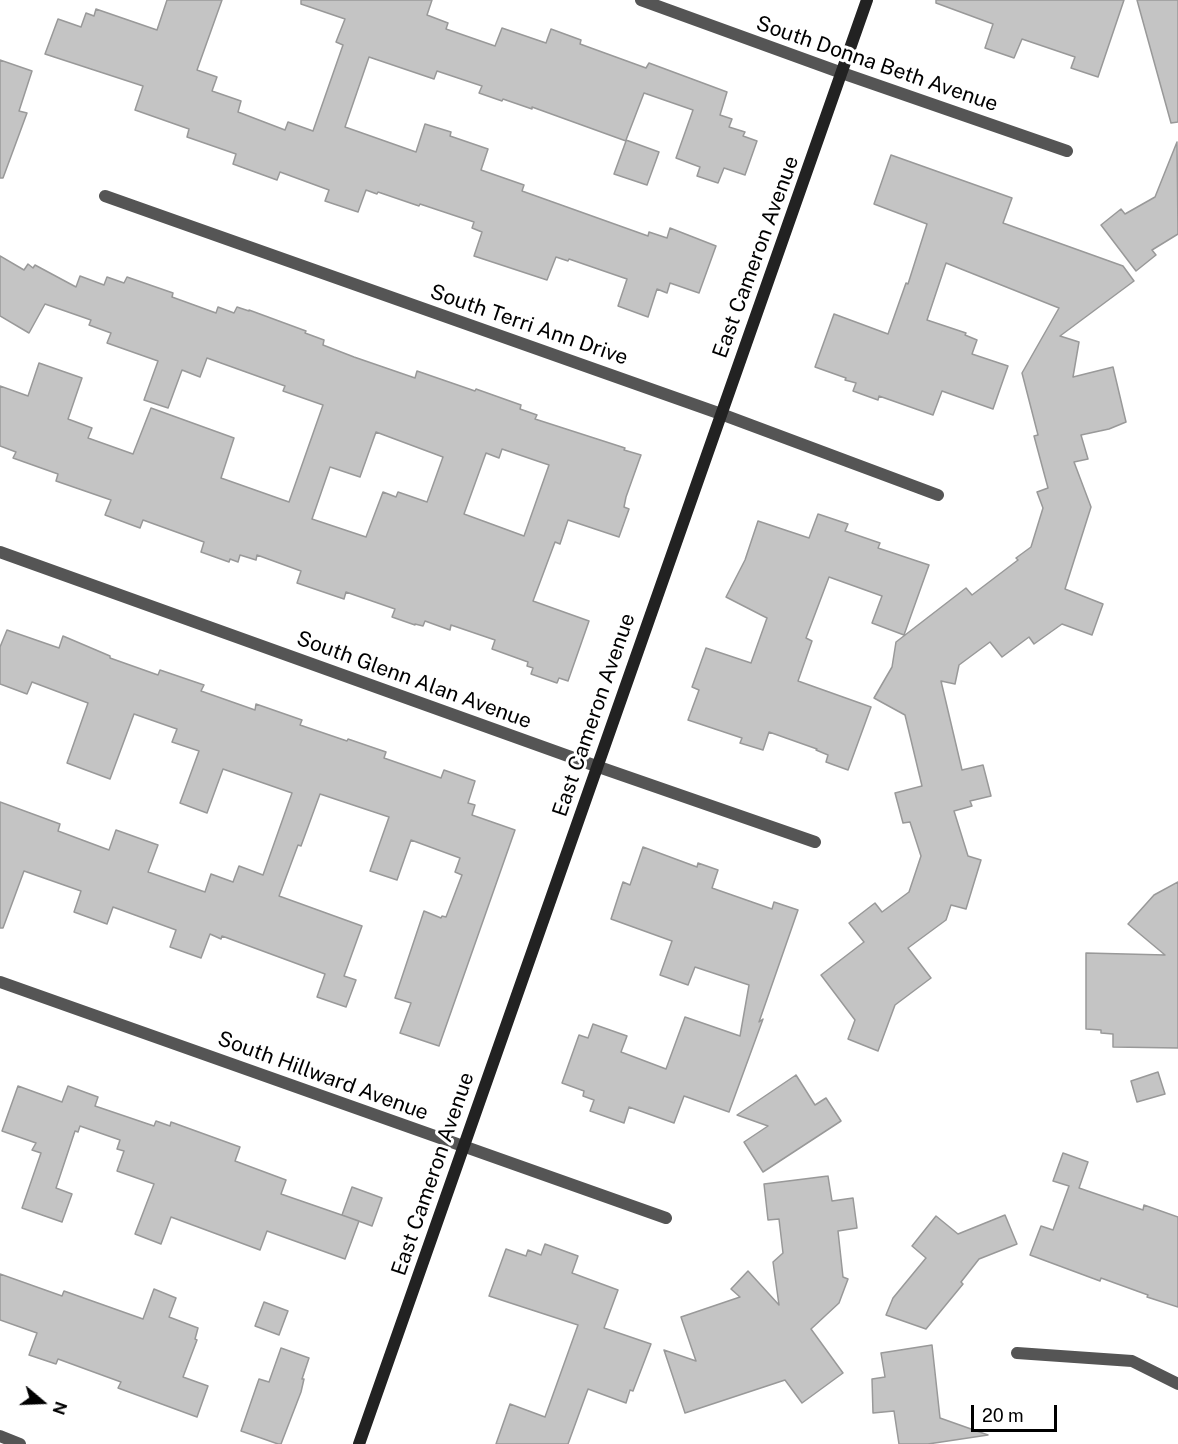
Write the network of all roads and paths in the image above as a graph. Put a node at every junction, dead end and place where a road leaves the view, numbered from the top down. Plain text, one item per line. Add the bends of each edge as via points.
1 (641, 0) edge
2 (867, 0) edge
3 (842, 73) junction
4 (1067, 151) dead end
5 (105, 196) dead end
6 (721, 414) junction
7 (938, 495) dead end
8 (0, 552) edge
9 (596, 766) junction
10 (815, 842) dead end
11 (0, 982) edge
12 (463, 1146) junction
13 (666, 1218) dead end
14 (1017, 1353) dead end
15 (1178, 1384) edge
16 (0, 1436) edge
17 (20, 1444) edge
18 (359, 1444) edge

1 - 3 street, South Donna Beth Avenue
2 - 3 main road, East Cameron Avenue
3 - 4 street, South Donna Beth Avenue
3 - 6 main road, East Cameron Avenue
5 - 6 street, South Terri Ann Drive
6 - 7 street, South Terri Ann Drive
6 - 9 main road, East Cameron Avenue
8 - 9 street, South Glenn Alan Avenue
9 - 10 street, South Glenn Alan Avenue
9 - 12 main road, East Cameron Avenue
11 - 12 street, South Hillward Avenue
12 - 13 street, South Hillward Avenue
12 - 18 main road, East Cameron Avenue
14 - 15 street via 1132,1361
16 - 17 street

